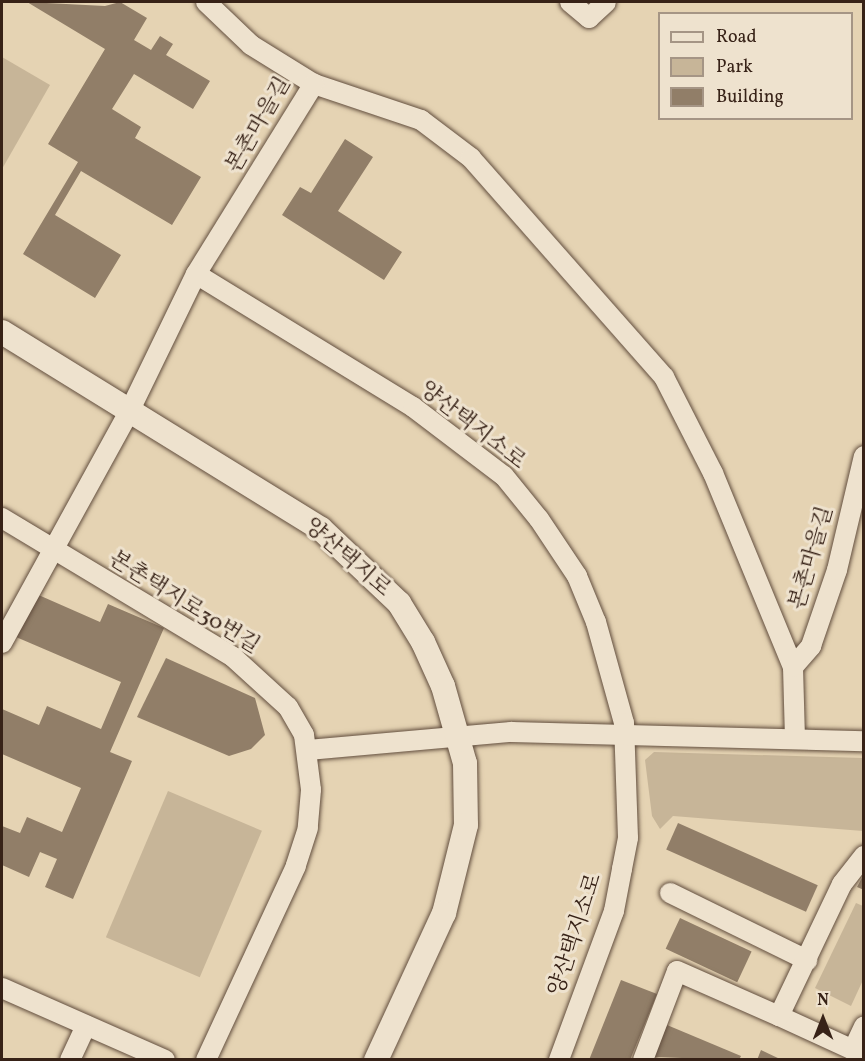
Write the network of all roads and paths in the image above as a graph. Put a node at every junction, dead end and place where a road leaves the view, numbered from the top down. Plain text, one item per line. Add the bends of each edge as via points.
1 (206, 2) edge
2 (570, 2) edge
3 (606, 2) edge
4 (314, 84) junction
5 (196, 274) junction
6 (2, 332) edge
7 (129, 412) junction
8 (864, 456) edge
9 (2, 518) edge
10 (50, 549) junction
11 (2, 643) edge
12 (793, 667) junction
13 (624, 732) junction
14 (457, 734) junction
15 (795, 739) junction
16 (864, 741) edge
17 (308, 750) junction
18 (864, 856) edge
19 (670, 893) dead end
20 (807, 960) junction
21 (2, 988) edge
22 (779, 1016) junction
23 (86, 1025) junction
24 (864, 1026) edge
25 (858, 1052) edge
26 (70, 1059) edge
27 (165, 1059) edge
28 (206, 1059) edge
29 (376, 1059) edge
30 (559, 1059) edge
31 (643, 1059) edge

1 - 4 street, 본촌마을길 via 251,45
2 - 3 street via 589,18
4 - 5 street, 본촌마을길
4 - 12 street via 421,120 471,158 664,377 713,473
5 - 7 street
5 - 13 street, 양산택지소로 via 413,406 504,476 577,576 596,622
6 - 7 street, 양산택지로
7 - 10 street
7 - 14 street, 양산택지로 via 321,529 369,570 399,603 423,642
8 - 12 street, 본촌마을길 via 811,646
9 - 10 street, 본촌택지로30번길
10 - 11 street
10 - 17 street, 본촌택지로30번길 via 233,657 288,707
12 - 15 street
13 - 14 street
13 - 15 street
13 - 30 street, 양산택지소로 via 628,838 614,911
14 - 17 street
14 - 29 street, 양산택지로 via 467,798 455,876 440,922
15 - 16 street
17 - 28 street, 본촌택지로30번길 via 308,828 296,866
18 - 20 street via 842,884
19 - 20 street
20 - 22 street
21 - 23 street
22 - 25 street
22 - 31 street via 677,971
23 - 26 street
23 - 27 street
24 - 25 street

